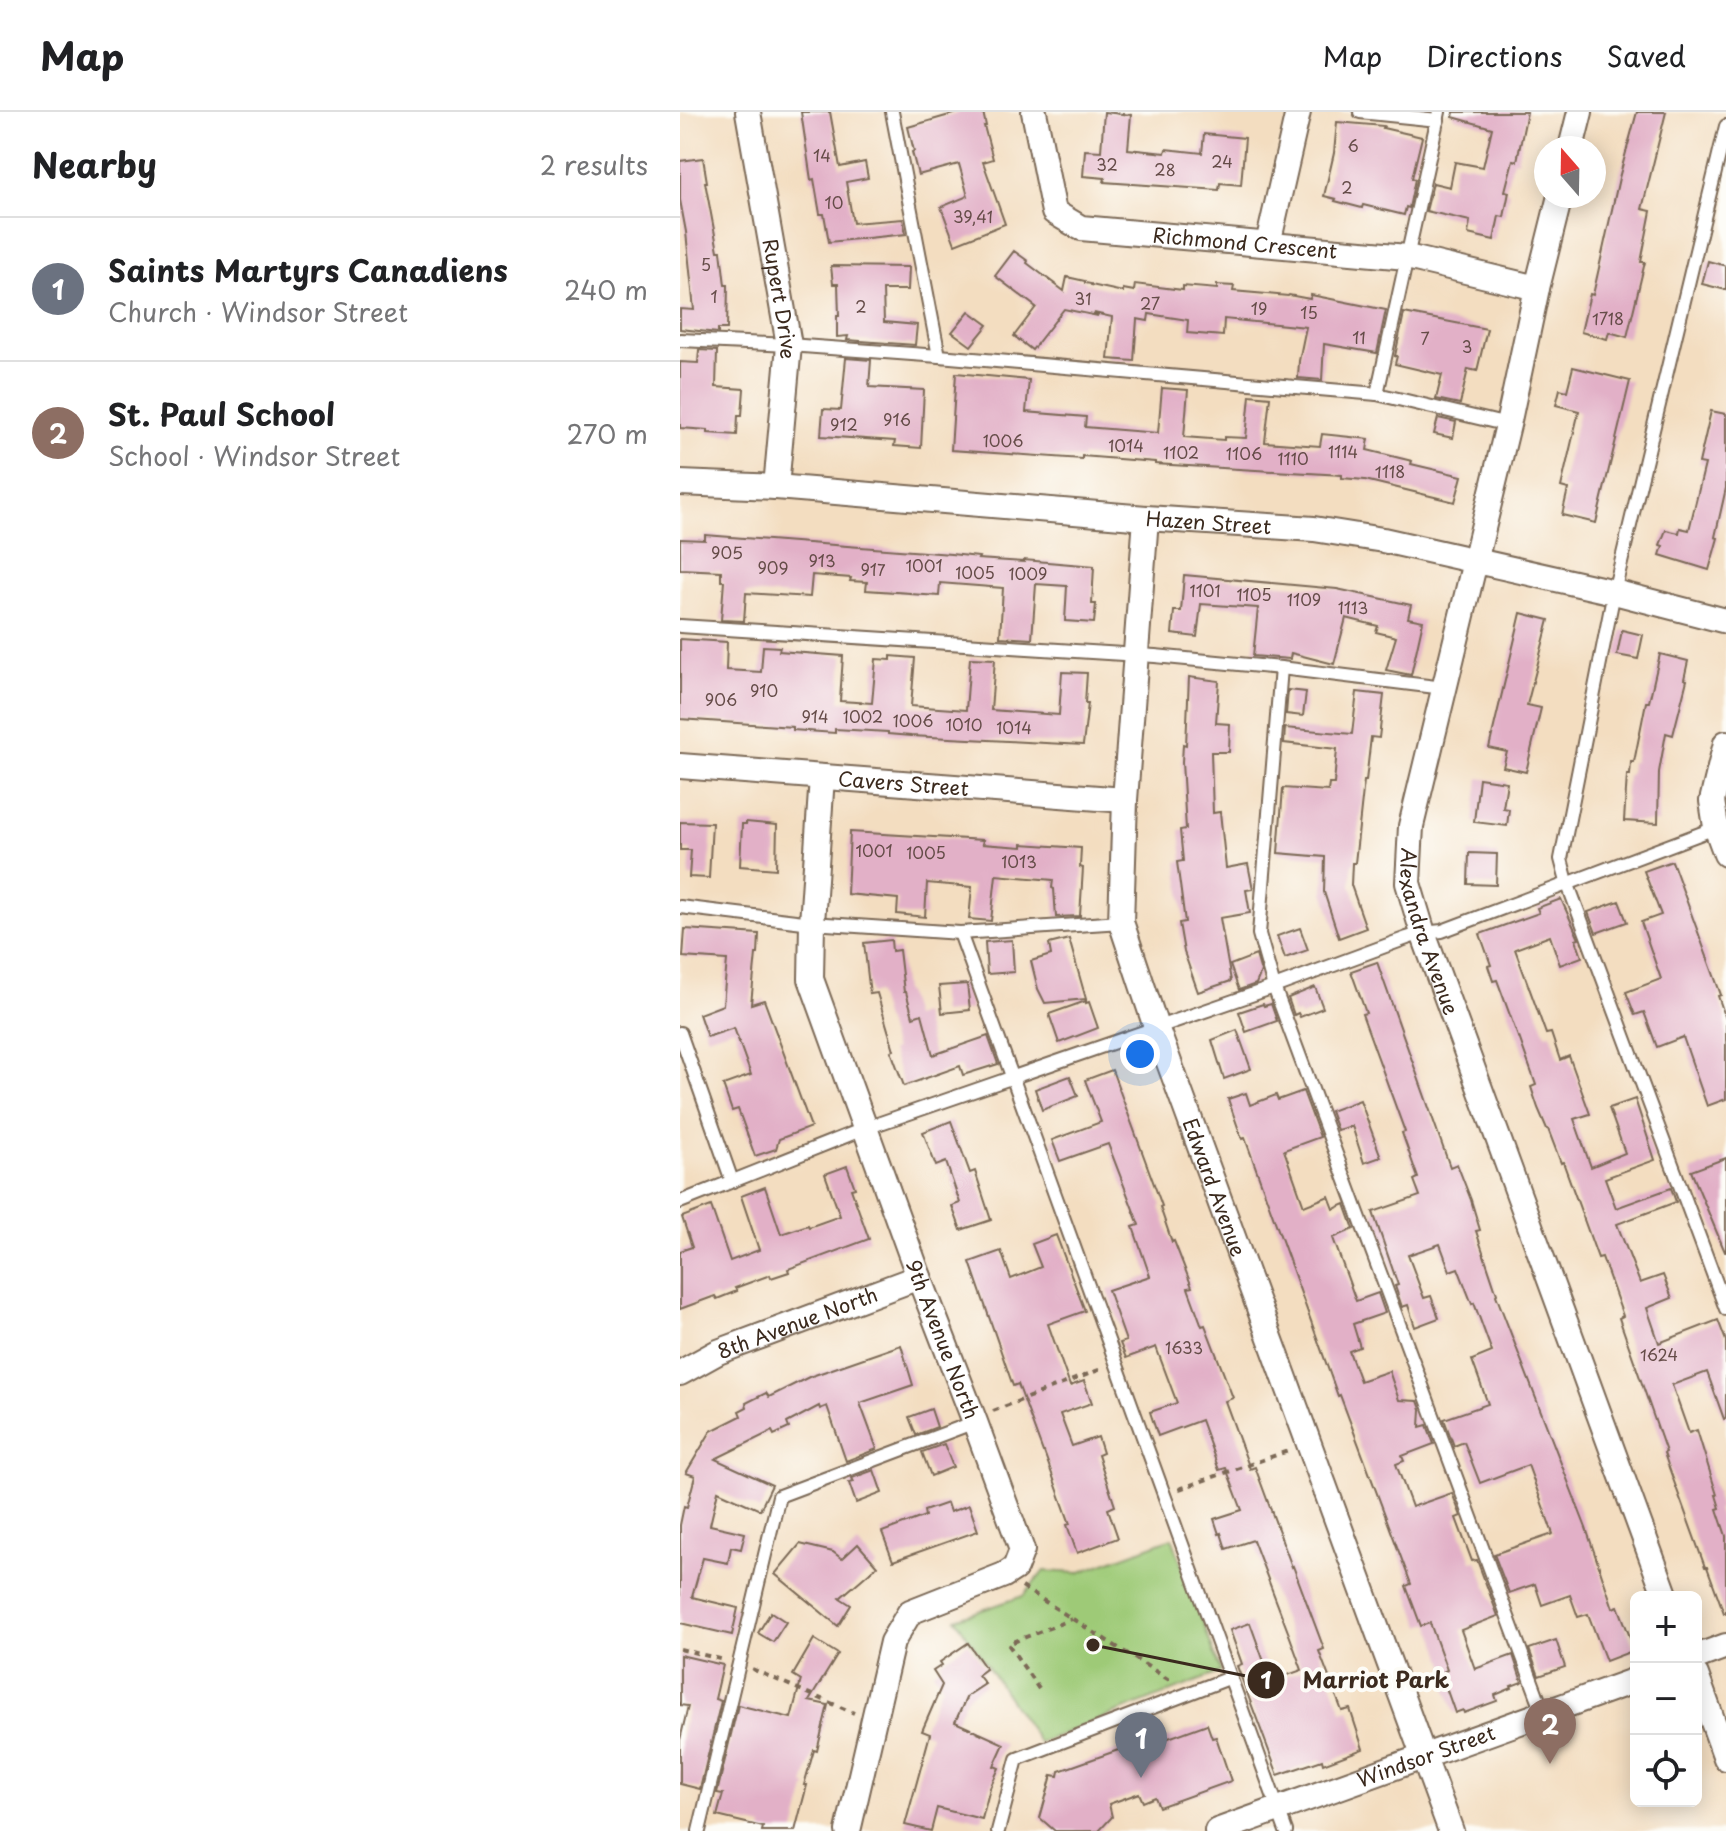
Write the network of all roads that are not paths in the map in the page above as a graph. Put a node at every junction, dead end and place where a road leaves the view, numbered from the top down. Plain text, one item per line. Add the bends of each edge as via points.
1 (748, 112) edge
2 (892, 112) edge
3 (1034, 112) edge
4 (1298, 112) edge
5 (1360, 112) edge
6 (1580, 112) edge
7 (1438, 116) edge
8 (1726, 126) edge
9 (1574, 136) edge
10 (1557, 208) edge
11 (1268, 244) junction
12 (1407, 257) junction
13 (1537, 288) junction
14 (680, 340) edge
15 (789, 345) junction
16 (939, 356) junction
17 (1377, 394) junction
18 (1508, 425) junction
19 (680, 483) edge
20 (776, 487) junction
21 (1146, 518) junction
22 (1474, 561) junction
23 (1614, 592) junction
24 (1726, 621) edge
25 (680, 626) edge
26 (1137, 656) junction
27 (1281, 668) junction
28 (1444, 688) junction
29 (1726, 743) edge
30 (680, 766) edge
31 (822, 777) junction
32 (1125, 800) junction
33 (1721, 826) edge
34 (1726, 854) edge
35 (1567, 882) junction
36 (680, 907) edge
37 (1121, 922) junction
38 (812, 923) junction
39 (960, 933) junction
40 (1423, 933) junction
41 (1274, 987) junction
42 (1156, 1027) junction
43 (680, 1033) edge
44 (1014, 1077) junction
45 (866, 1128) junction
46 (732, 1181) junction
47 (680, 1190) edge
48 (699, 1194) junction
49 (680, 1202) edge
50 (919, 1277) junction
51 (1726, 1309) edge
52 (680, 1373) edge
53 (983, 1417) junction
54 (1664, 1591) edge
55 (1726, 1646) edge
56 (1702, 1655) edge
57 (1229, 1678) junction
58 (1630, 1682) edge
59 (1702, 1692) edge
60 (1544, 1714) junction
61 (1424, 1757) junction
62 (1726, 1758) edge
63 (1282, 1820) edge
64 (699, 1831) edge
65 (848, 1831) edge
66 (998, 1831) edge
67 (1217, 1831) edge
68 (1451, 1831) edge

1 - 15 street, Rupert Drive
2 - 16 lane
3 - 11 street, Richmond Crescent via 1054,212 1081,228
4 - 11 street
5 - 7 lane
6 - 9 street
7 - 12 lane
8 - 23 lane
10 - 13 street, Alexandra Avenue
11 - 12 street, Richmond Crescent
12 - 13 street, Richmond Crescent
12 - 17 lane
13 - 18 street, Alexandra Avenue
14 - 15 lane
15 - 16 lane
15 - 20 street, Rupert Drive
16 - 17 lane
17 - 18 lane
18 - 22 street, Alexandra Avenue
19 - 20 street, Hazen Street
20 - 21 street, Hazen Street
21 - 22 street, Hazen Street via 1314,529
21 - 26 street, Edward Avenue
22 - 23 street, Hazen Street
22 - 28 street, Alexandra Avenue
23 - 24 street, Hazen Street
23 - 35 lane via 1561,859
25 - 26 lane
26 - 27 lane
26 - 32 street, Edward Avenue
27 - 28 lane
27 - 41 lane via 1259,934
28 - 40 street, Alexandra Avenue via 1411,826 1408,883
29 - 33 street via 1712,801
30 - 31 street, Cavers Street
31 - 32 street, Cavers Street
31 - 38 street, 9th Avenue North
32 - 37 street, Edward Avenue
33 - 34 street
33 - 35 lane
35 - 40 lane via 1442,931
35 - 51 lane
36 - 38 lane
37 - 39 lane
37 - 42 street, Edward Avenue
38 - 39 lane
38 - 45 street, 9th Avenue North via 811,979
39 - 44 lane
40 - 41 lane
40 - 54 street, Alexandra Avenue
41 - 42 lane
41 - 60 lane
42 - 44 lane
42 - 61 street, Edward Avenue
43 - 46 lane
44 - 45 lane
44 - 57 lane
45 - 46 lane
45 - 50 street, 9th Avenue North
46 - 48 lane
47 - 48 lane
48 - 49 lane
50 - 52 street, 8th Avenue North via 718,1352
50 - 53 street, 9th Avenue North
53 - 64 lane via 779,1496
53 - 65 street, 9th Avenue North via 1022,1550 1015,1568 1004,1575 910,1612 892,1642
55 - 56 street
57 - 63 lane
57 - 66 lane via 1017,1759
58 - 60 street, Windsor Street
59 - 62 street
60 - 61 street, Windsor Street
61 - 63 street, Windsor Street
61 - 68 street, Edward Avenue
63 - 67 street, Windsor Street

